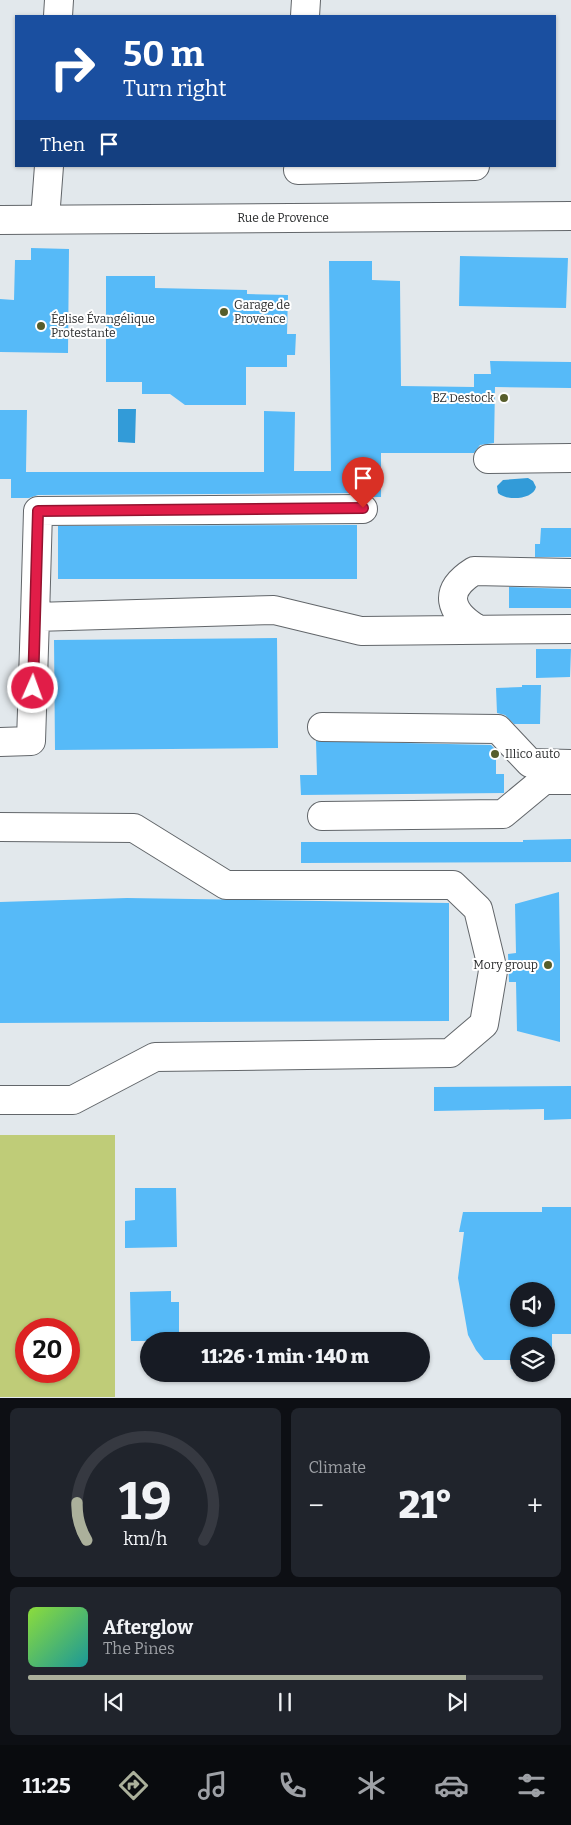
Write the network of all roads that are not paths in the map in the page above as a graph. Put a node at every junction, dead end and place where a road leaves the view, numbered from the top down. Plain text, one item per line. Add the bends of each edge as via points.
1 (59, 0) edge
2 (306, 0) edge
3 (58, 15) edge
4 (305, 15) edge
5 (49, 167) edge
6 (299, 167) edge
7 (431, 167) edge
8 (569, 215) edge
9 (45, 219) junction
10 (0, 220) edge
11 (571, 458) edge
12 (488, 459) dead end
13 (363, 508) dead end
14 (571, 573) edge
15 (35, 617) junction
16 (571, 629) edge
17 (479, 630) junction
18 (322, 727) dead end
19 (0, 742) edge
20 (571, 764) edge
21 (571, 780) edge
22 (322, 816) dead end
23 (0, 827) edge
24 (0, 1100) edge

1 - 3 main road
2 - 4 main road
5 - 9 main road
6 - 7 main road via 298,170
8 - 9 main road, Rue de Provence
9 - 10 main road, Rue de Provence
11 - 12 main road
13 - 15 main road via 38,511
14 - 17 main road via 474,571 461,579 454,589 452,601 458,614
15 - 17 main road via 274,610 361,631
15 - 19 main road via 31,741
16 - 17 main road
18 - 20 main road via 498,728 530,764
21 - 22 main road via 544,780 503,814
23 - 24 main road via 134,828 226,885 453,885 478,909 493,971 484,1024 450,1052 155,1057 73,1100

